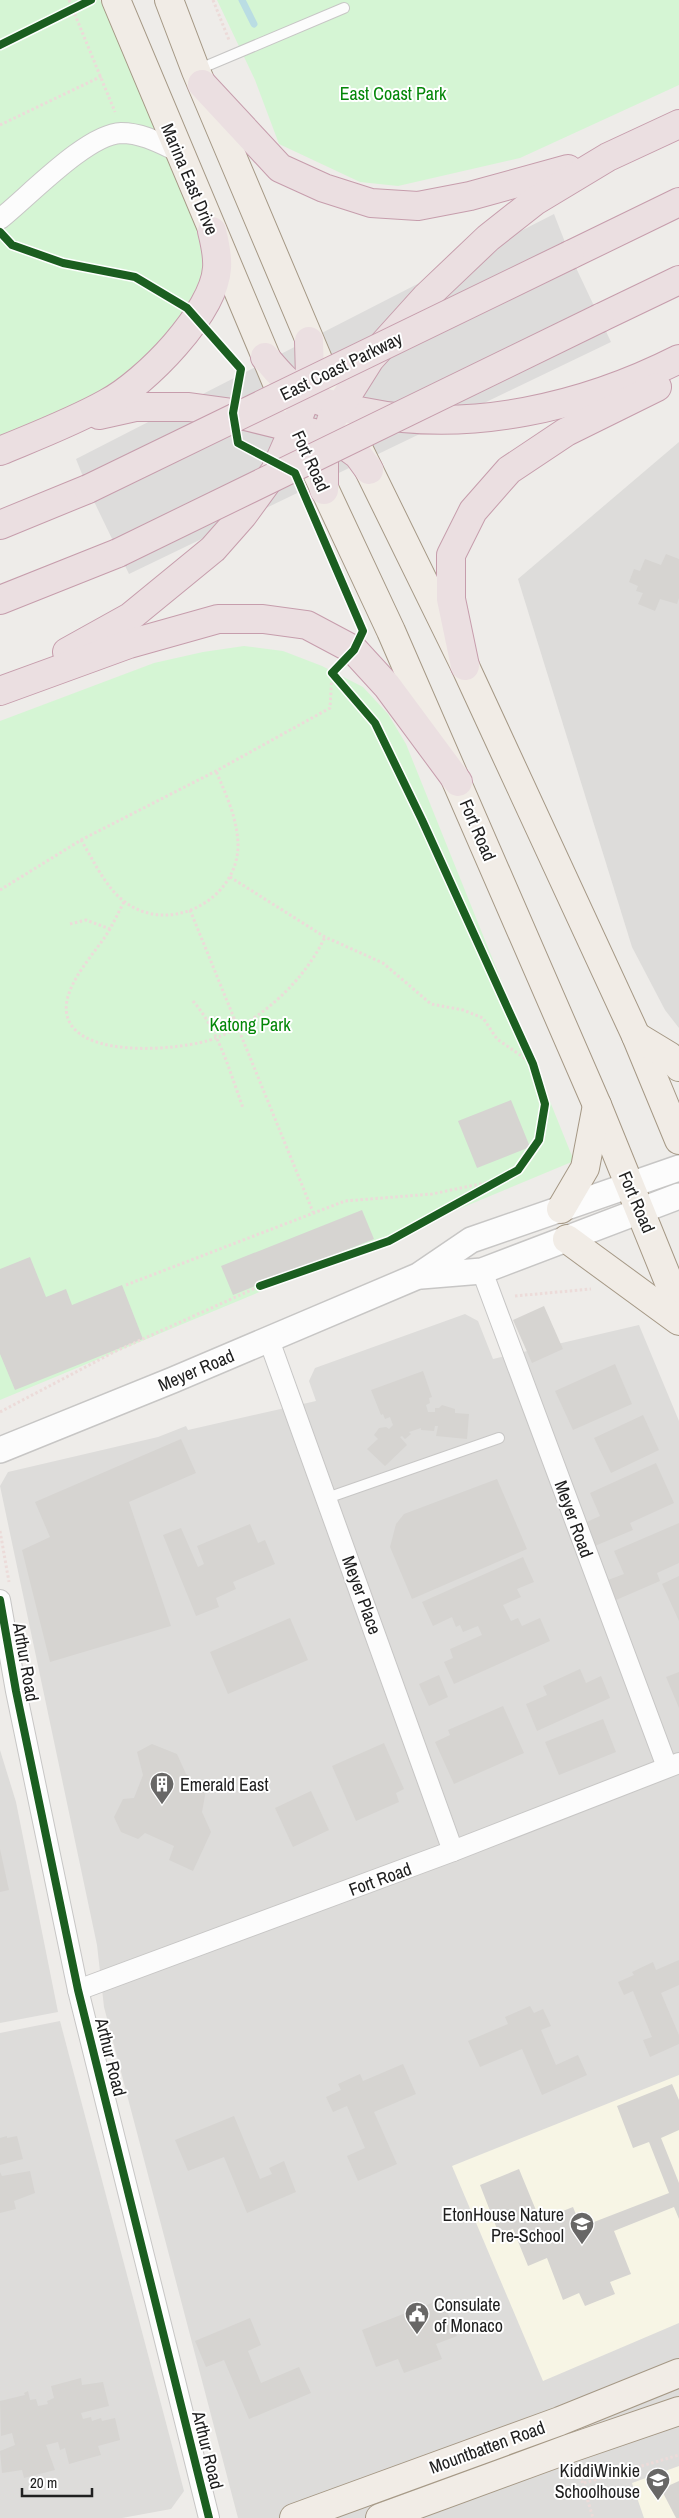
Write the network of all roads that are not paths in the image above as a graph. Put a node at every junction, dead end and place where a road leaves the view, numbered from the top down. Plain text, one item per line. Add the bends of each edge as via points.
1 (116, 0) edge
2 (170, 0) edge
3 (344, 8) dead end
4 (199, 78) junction
5 (679, 124) edge
6 (179, 152) junction
7 (608, 157) junction
8 (679, 202) edge
9 (0, 219) edge
10 (212, 231) junction
11 (679, 280) edge
12 (309, 340) junction
13 (265, 357) junction
14 (679, 359) edge
15 (679, 372) edge
16 (307, 395) junction
17 (338, 407) junction
18 (66, 423) junction
19 (295, 426) junction
20 (326, 436) junction
21 (0, 451) edge
22 (369, 470) junction
23 (324, 490) junction
24 (0, 525) edge
25 (0, 600) edge
26 (465, 666) junction
27 (0, 690) edge
28 (458, 782) junction
29 (636, 1036) junction
30 (679, 1067) edge
31 (597, 1105) junction
32 (679, 1140) edge
33 (679, 1168) edge
34 (631, 1184) junction
35 (679, 1196) edge
36 (561, 1209) junction
37 (642, 1210) junction
38 (567, 1239) junction
39 (482, 1271) junction
40 (418, 1276) junction
41 (679, 1308) edge
42 (679, 1321) edge
43 (269, 1340) junction
44 (499, 1438) dead end
45 (0, 1450) edge
46 (327, 1498) junction
47 (0, 1600) edge
48 (673, 1765) edge
49 (453, 1851) junction
50 (78, 1990) junction
51 (679, 2373) edge
52 (679, 2411) edge
53 (209, 2518) edge
54 (294, 2518) edge
55 (380, 2518) edge

1 - 6 main road, Marina East Drive
2 - 4 main road
3 - 4 lane via 235,54
4 - 7 highway via 280,168 324,188 371,203 418,206 462,198
4 - 12 main road
5 - 7 highway
6 - 9 street via 139,134 119,133 103,138 86,148
6 - 10 main road, Marina East Drive
7 - 17 highway via 535,201 488,238 426,297 370,359
8 - 24 highway, East Coast Parkway, bridge via 88,489
10 - 13 main road, Marina East Drive
10 - 18 highway via 217,269 196,318 149,374 109,402
11 - 25 highway, bridge via 118,553
12 - 16 highway
12 - 17 main road
13 - 16 highway via 290,384
13 - 19 main road, Fort Road
14 - 17 highway via 645,376 586,397 481,418 394,418
15 - 26 highway via 652,390 566,432 509,470 473,511 451,554 451,599
16 - 17 highway
16 - 19 highway
17 - 20 highway
17 - 22 main road
18 - 19 highway via 135,407 189,407
18 - 21 highway
19 - 20 highway
19 - 23 main road, Fort Road
19 - 27 highway via 275,471 213,549 130,617
20 - 22 highway via 358,455
20 - 23 highway
22 - 26 main road
23 - 28 main road, Fort Road
26 - 29 main road
27 - 28 highway via 129,644 218,619 263,619 307,625 354,650 387,686
28 - 31 main road, Fort Road
29 - 30 main road via 652,1044
29 - 32 main road
31 - 34 main road, Fort Road
31 - 36 main road via 585,1168
33 - 34 street, Meyer Road
34 - 36 street, Meyer Road
34 - 37 main road, Fort Road
35 - 37 street, Meyer Road
36 - 40 street, Meyer Road via 471,1240
37 - 38 street, Meyer Road
37 - 41 main road, Fort Road
38 - 39 street, Meyer Road
38 - 42 main road
39 - 40 street, Meyer Road
39 - 48 street, Meyer Road
40 - 43 street, Meyer Road
43 - 45 street, Meyer Road
43 - 46 street, Meyer Place
44 - 46 lane
46 - 49 street, Meyer Place
47 - 50 street, Arthur Road
48 - 49 street, Fort Road
49 - 50 street, Fort Road
50 - 53 street, Arthur Road
51 - 54 main road, Mountbatten Road via 560,2421
52 - 55 main road, Mountbatten Road

